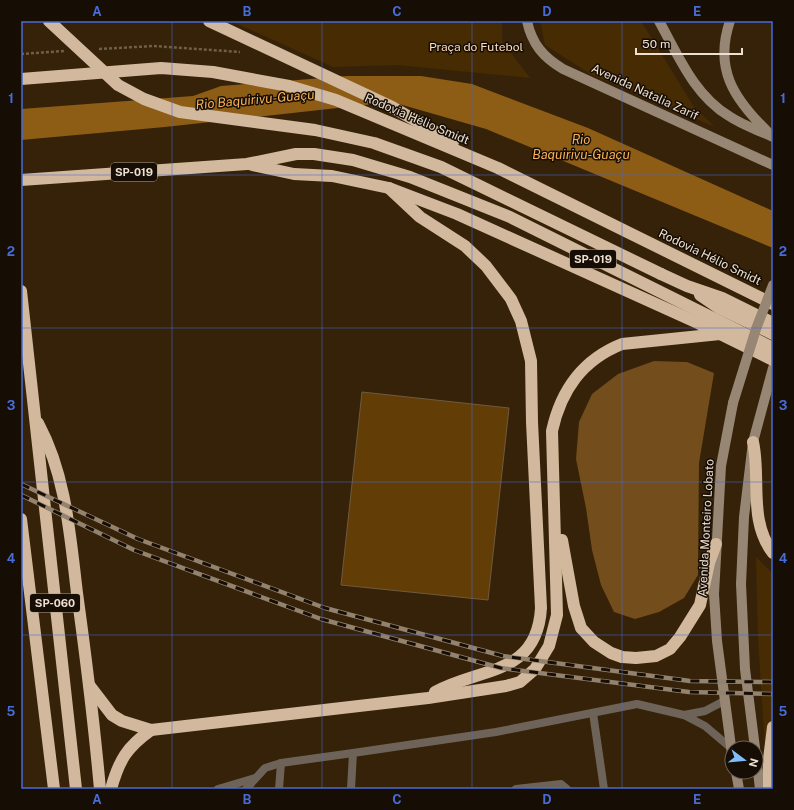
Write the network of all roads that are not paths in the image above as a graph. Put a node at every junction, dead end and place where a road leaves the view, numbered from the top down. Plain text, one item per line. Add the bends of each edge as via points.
1 (49, 21) edge
2 (209, 21) edge
3 (527, 21) edge
4 (659, 21) edge
5 (730, 21) edge
6 (21, 79) edge
7 (773, 137) edge
8 (247, 164) junction
9 (773, 165) edge
10 (498, 168) junction
11 (21, 180) edge
12 (389, 188) junction
13 (773, 285) edge
14 (687, 286) junction
15 (21, 291) edge
16 (773, 304) edge
17 (773, 323) edge
18 (720, 334) junction
19 (773, 334) edge
20 (773, 348) edge
21 (773, 360) edge
22 (773, 368) edge
23 (35, 416) junction
24 (753, 442) junction
25 (554, 490) junction
26 (21, 519) edge
27 (716, 544) junction
28 (773, 553) edge
29 (90, 685) junction
30 (428, 698) junction
31 (724, 701) junction
32 (593, 713) junction
33 (684, 715) junction
34 (773, 727) edge
35 (151, 730) junction
36 (729, 740) edge
37 (754, 740) edge
38 (724, 744) edge
39 (353, 754) junction
40 (281, 763) junction
41 (256, 778) junction
42 (54, 789) edge
43 (76, 789) edge
44 (100, 789) edge
45 (111, 789) edge
46 (218, 789) edge
47 (246, 789) edge
48 (279, 789) edge
49 (351, 789) edge
50 (516, 789) edge
51 (567, 789) edge
52 (604, 789) edge
53 (769, 789) edge

1 - 14 highway, bridge via 118,85 144,99 180,112 315,130 374,143 441,167
2 - 10 highway via 392,107
3 - 9 main road, Avenida Natalia Zarif via 536,46 548,60 563,69
4 - 7 main road, Avenida Natalia Zarif via 695,86 711,103 729,116
5 - 7 main road via 723,47 725,67 731,85 753,118
6 - 10 highway, Rodovia Hélio Smidt via 161,68 213,72 289,86 336,100
8 - 11 highway, SP-019
8 - 12 highway, SP-019 via 294,174 332,176
8 - 20 highway, SP-019 via 296,154 314,154 353,160 410,177 510,217
10 - 16 highway, Rodovia Hélio Smidt
12 - 18 highway, SP-019 via 457,214
12 - 30 highway via 420,217 465,246 486,266 511,299 521,321 531,361 541,608 537,630 521,657 495,670 436,691
13 - 27 main road, Avenida Monteiro Lobato, bridge via 733,403 721,466
14 - 17 highway via 722,298
14 - 19 highway via 719,308
15 - 23 highway, SP-060
18 - 21 highway, SP-019
18 - 25 highway via 622,344 588,364 568,388 557,410 552,431
22 - 24 main road
23 - 29 highway via 50,445 62,486
23 - 43 highway, SP-060
24 - 28 highway via 757,459 756,504 761,528
24 - 37 main road via 744,517 741,584 745,669
25 - 27 highway via 574,606 581,628 594,642 622,657 656,656 670,649 680,637 700,605 708,563
25 - 30 highway via 557,615 544,656 535,669 520,682
26 - 42 highway, SP-060
27 - 31 main road, Avenida Monteiro Lobato via 714,594
29 - 35 highway via 112,715 122,721
29 - 44 highway
30 - 35 highway
31 - 33 lane via 705,711
31 - 36 main road, Avenida Monteiro Lobato
32 - 33 lane via 638,704
32 - 39 lane via 496,732
32 - 52 lane
33 - 38 lane via 705,726
34 - 53 highway
35 - 45 highway via 129,748
39 - 40 lane
39 - 49 lane
40 - 41 lane via 264,768
40 - 48 lane
41 - 46 lane
41 - 47 lane
50 - 51 lane via 561,784

